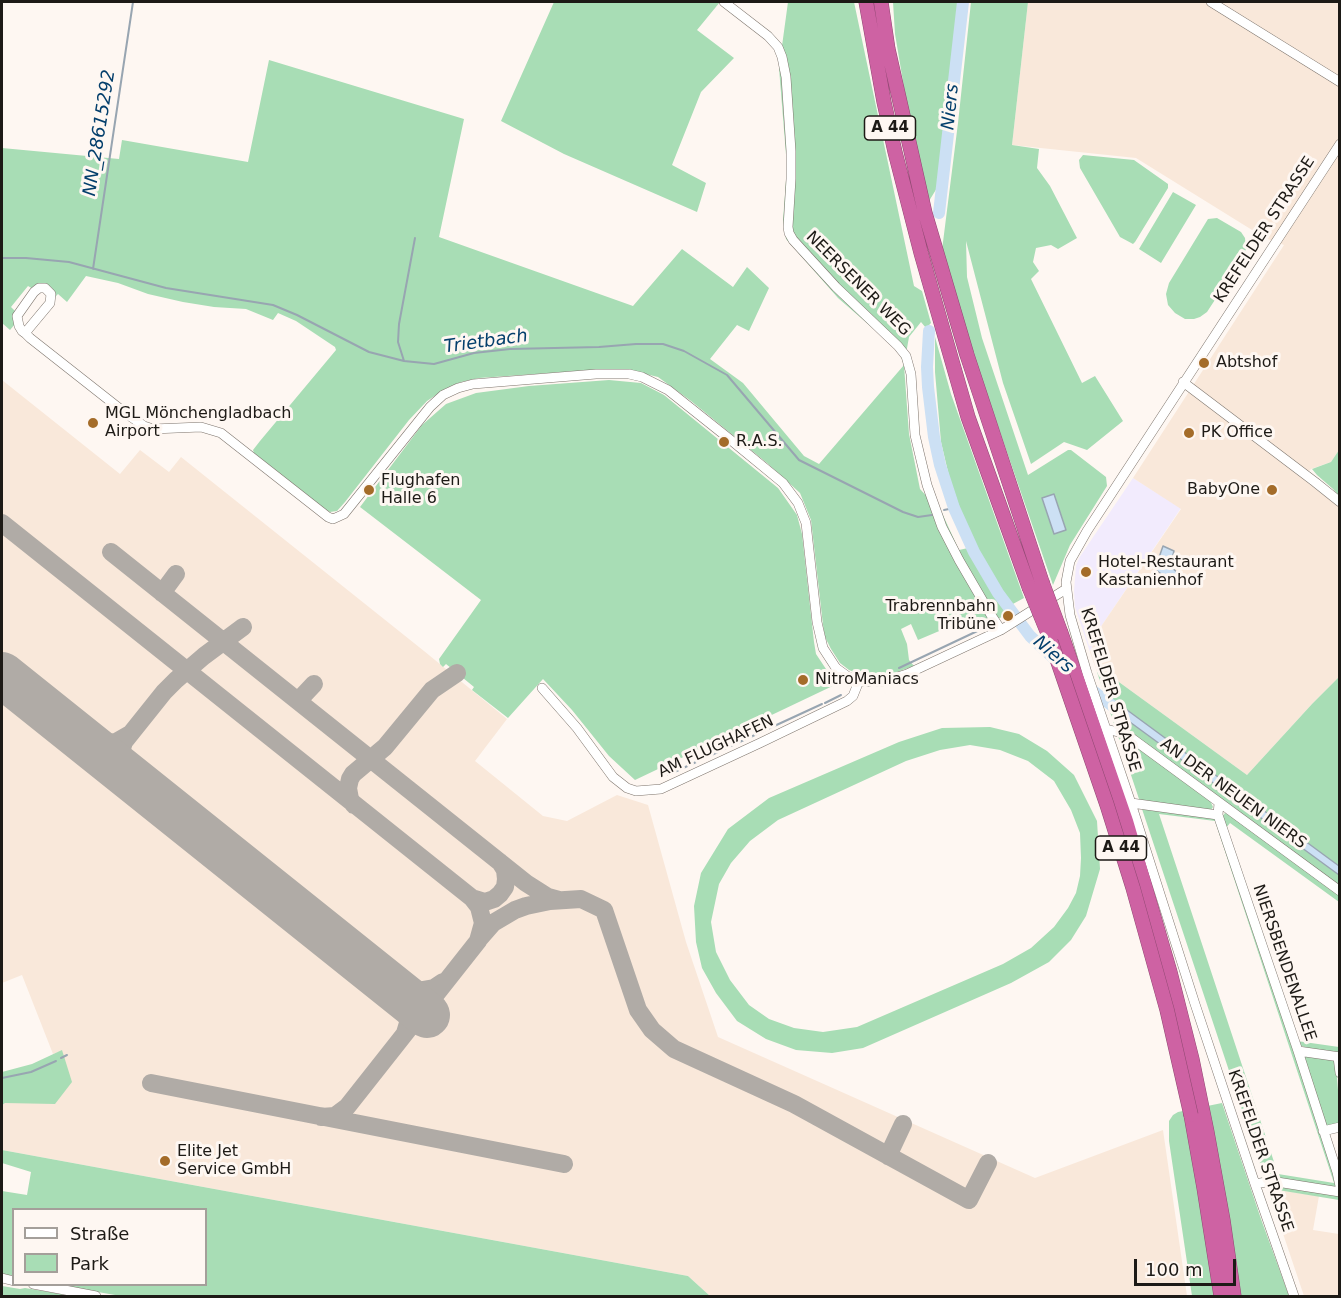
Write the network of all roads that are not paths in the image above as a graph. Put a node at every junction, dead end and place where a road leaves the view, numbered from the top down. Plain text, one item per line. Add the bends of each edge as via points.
1 (724, 2) edge
2 (866, 2) edge
3 (880, 2) edge
4 (887, 2) edge
5 (1211, 2) edge
6 (888, 49) junction
7 (1340, 82) edge
8 (1340, 144) edge
9 (25, 333) junction
10 (1183, 382) junction
11 (1340, 502) edge
12 (1036, 585) junction
13 (1066, 589) junction
14 (1005, 628) junction
15 (859, 681) junction
16 (542, 688) dead end
17 (1106, 729) junction
18 (1131, 803) junction
19 (1219, 803) junction
20 (1218, 815) junction
21 (1340, 891) edge
22 (1298, 1051) junction
23 (1339, 1057) edge
24 (1340, 1073) edge
25 (1197, 1113) junction
26 (1340, 1127) edge
27 (1323, 1131) junction
28 (1255, 1184) junction
29 (1340, 1186) edge
30 (1340, 1192) edge
31 (44, 1286) edge
32 (96, 1296) edge
33 (1221, 1296) edge
34 (1234, 1296) edge
35 (1294, 1296) edge

1 - 14 street, NEERSENER WEG via 768,36 778,47 783,62 791,151 789,233 836,287 906,356 915,435 927,485 946,535 975,587
2 - 12 highway, A 44 via 888,122 968,417
3 - 6 highway, A 44
4 - 6 highway
5 - 7 street
6 - 12 highway, A 44 via 925,213
8 - 10 street, KREFELDER STRASSE
9 - 9 street via 17,316 34,292 45,288 51,294 50,303
9 - 15 street via 144,426 201,427 221,433 333,519 345,514 430,407 458,388 596,374 642,377 668,390 732,441 783,483 798,503 806,523 823,648 836,668
10 - 11 street
10 - 13 street, KREFELDER STRASSE via 1077,547 1067,572
12 - 25 highway, A 44, bridge via 1103,752 1146,885 1175,990
13 - 14 street
13 - 17 street, KREFELDER STRASSE via 1070,615
14 - 15 street via 907,674 885,681
15 - 16 street, AM FLUGHAFEN via 847,701 760,744 661,789 636,791 613,777
17 - 18 street, KREFELDER STRASSE
17 - 19 street, AN DER NEUEN NIERS via 1126,734
18 - 20 street
18 - 28 street, KREFELDER STRASSE
19 - 20 street, NIERSBENDENALLEE
19 - 21 street, AN DER NEUEN NIERS
20 - 22 street, NIERSBENDENALLEE
22 - 23 street
22 - 27 street, NIERSBENDENALLEE
23 - 24 street
25 - 33 highway, A 44
25 - 34 highway, A 44 via 1221,1210
26 - 27 street
27 - 29 street, NIERSBENDENALLEE
28 - 30 street via 1273,1182
28 - 35 street, KREFELDER STRASSE
31 - 32 street

